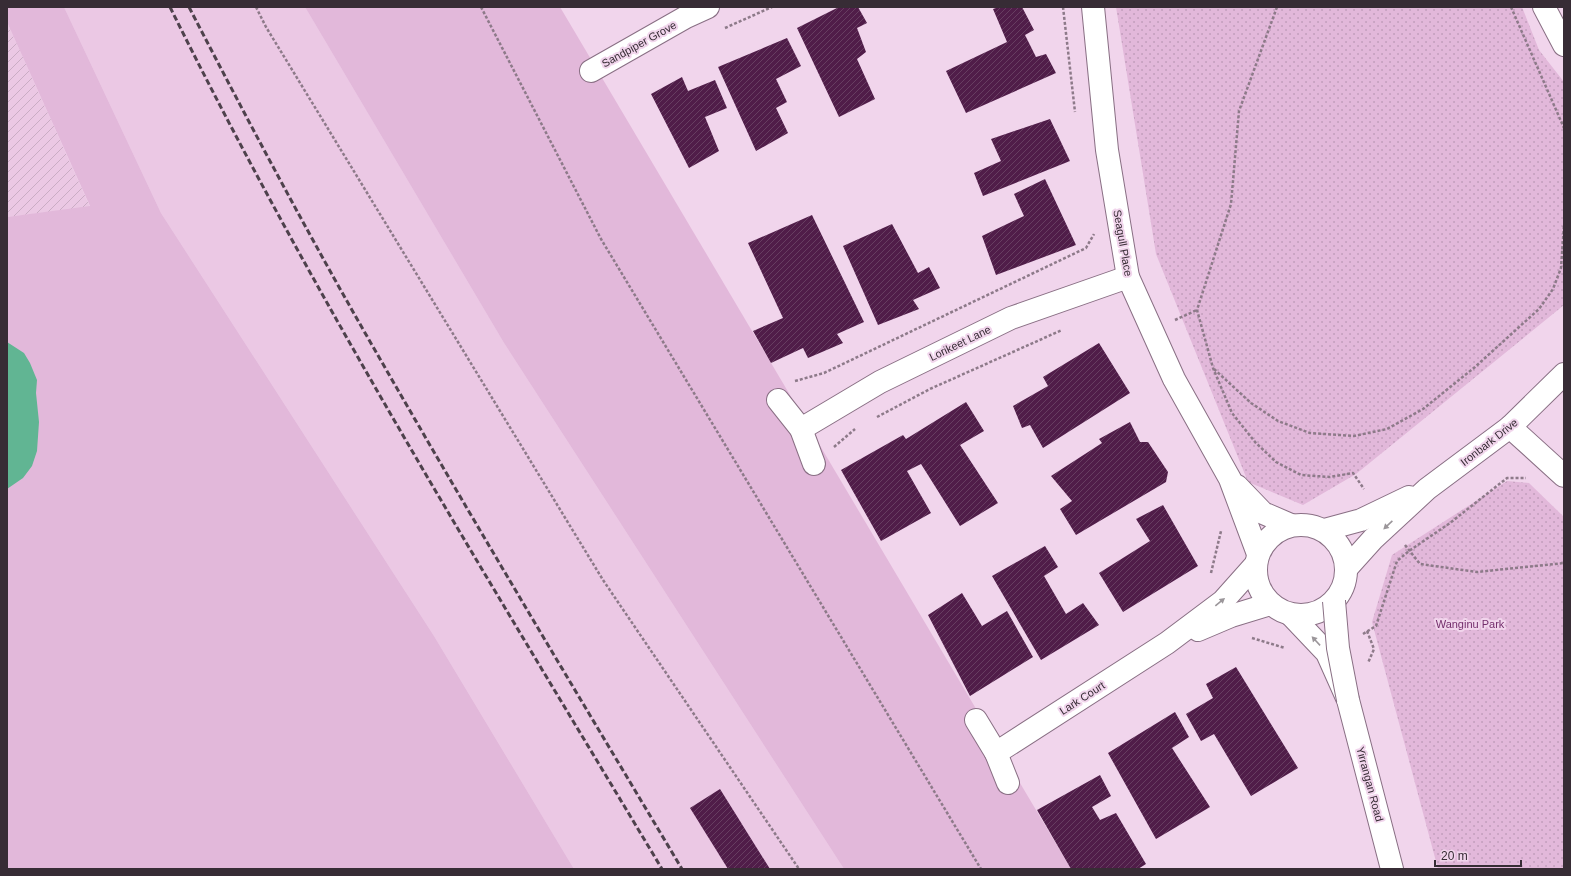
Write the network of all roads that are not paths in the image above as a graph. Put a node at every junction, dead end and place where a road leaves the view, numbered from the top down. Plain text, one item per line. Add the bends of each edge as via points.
1 (708, 7) edge
2 (1093, 7) edge
3 (1544, 7) edge
4 (1564, 45) edge
5 (591, 71) dead end
6 (1128, 277) junction
7 (1564, 374) edge
8 (778, 400) road end
9 (1510, 428) junction
10 (801, 429) junction
11 (814, 464) road end
12 (1564, 476) edge
13 (1230, 479) junction
14 (1384, 518) junction
15 (1291, 525) junction
16 (1324, 530) junction
17 (1257, 559) junction
18 (1346, 569) junction
19 (1334, 601) junction
20 (1270, 604) junction
21 (1290, 614) junction
22 (1167, 643) junction
23 (1333, 651) junction
24 (976, 720) dead end
25 (996, 753) junction
26 (1008, 782) dead end
27 (1392, 869) edge

1 - 5 street, Sandpiper Grove
2 - 6 street, Seagull Place via 1107,150
3 - 4 street
6 - 10 street, Lorikeet Lane via 1011,318 880,382
6 - 13 street, Seagull Place via 1174,379
7 - 9 street, Ironbark Drive
8 - 10 street
9 - 12 street
9 - 14 street, Ironbark Drive
10 - 11 street
13 - 15 street, Seagull Place via 1263,513
13 - 17 street, Seagull Place
14 - 16 street, Ironbark Drive via 1361,520
14 -> 18 street, Ironbark Drive via 1373,539
15 - 16 street via 1310,524
15 - 17 street via 1271,535
16 - 18 street via 1337,541 1346,561
17 - 20 street via 1255,572 1262,595
22 -> 17 street, Lark Court via 1223,601
18 - 19 street via 1343,589
19 - 21 street via 1317,613
19 - 23 street, Yirrangan Road, bridge
20 - 21 street
20 - 22 street, Lark Court via 1231,616
23 -> 21 street
22 - 25 street, Lark Court
23 - 27 street, Yirrangan Road, bridge
24 - 25 street
25 - 26 street

